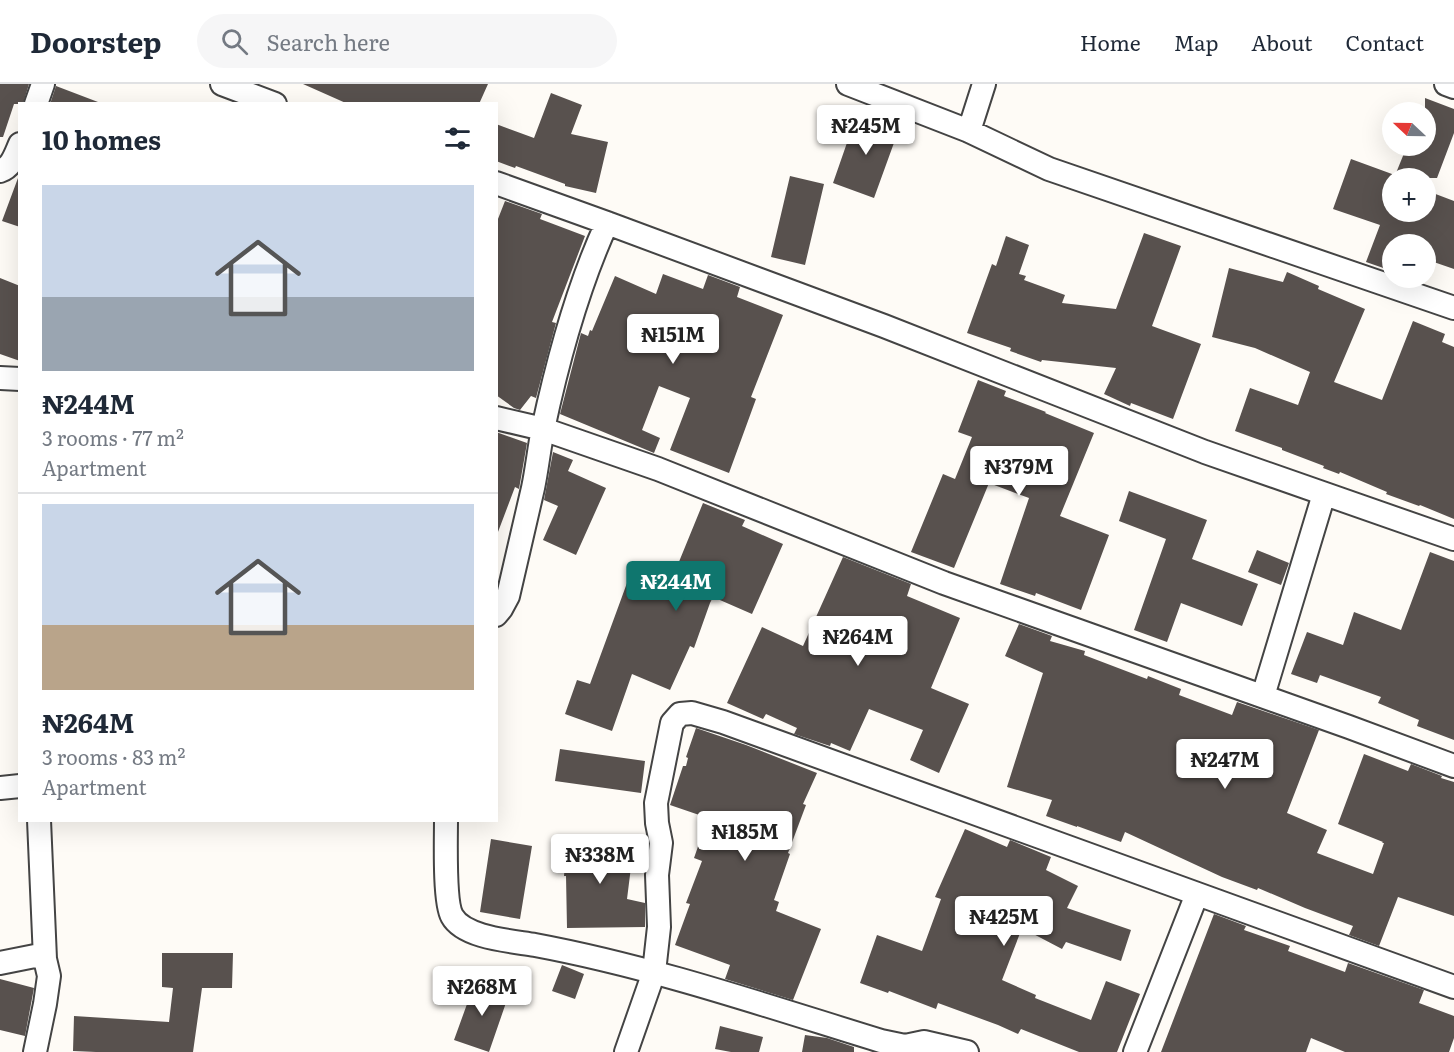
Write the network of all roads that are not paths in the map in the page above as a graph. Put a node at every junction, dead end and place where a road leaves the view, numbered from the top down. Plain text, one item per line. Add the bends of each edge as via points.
1 (43, 84) edge
2 (222, 84) edge
3 (848, 84) edge
4 (984, 84) edge
5 (1446, 84) edge
6 (1454, 87) edge
7 (37, 102) edge
8 (270, 102) edge
9 (969, 131) junction
10 (18, 149) edge
11 (0, 171) edge
12 (498, 184) edge
13 (607, 223) junction
14 (1454, 308) edge
15 (0, 378) edge
16 (18, 380) edge
17 (498, 418) edge
18 (543, 429) junction
19 (1324, 494) junction
20 (1454, 539) edge
21 (498, 613) edge
22 (1263, 696) junction
23 (1454, 766) edge
24 (18, 786) edge
25 (0, 788) edge
26 (39, 822) edge
27 (446, 822) edge
28 (1197, 894) junction
29 (45, 959) junction
30 (0, 963) edge
31 (654, 972) junction
32 (1454, 987) edge
33 (905, 1049) edge
34 (35, 1052) edge
35 (626, 1052) edge
36 (967, 1052) edge
37 (1136, 1052) edge

1 - 7 street
2 - 8 street
3 - 9 street
4 - 9 street
5 - 6 street
9 - 14 street via 1049,169
10 - 11 street via 7,169
12 - 13 street
13 - 18 street via 575,306
13 - 19 street via 884,326 1204,453
15 - 16 street
17 - 18 street
18 - 21 street via 508,596
18 - 22 street via 658,469 944,583
19 - 20 street
19 - 22 street
22 - 23 street
24 - 25 street
26 - 29 street
27 - 31 street via 447,895 451,915 463,926 480,935
28 - 31 street via 723,722 692,713 680,714 672,723 656,803 661,843
28 - 32 street
28 - 37 street
29 - 30 street via 35,956
29 - 34 street via 49,976
31 - 33 street
31 - 35 street
33 - 36 street via 924,1042

